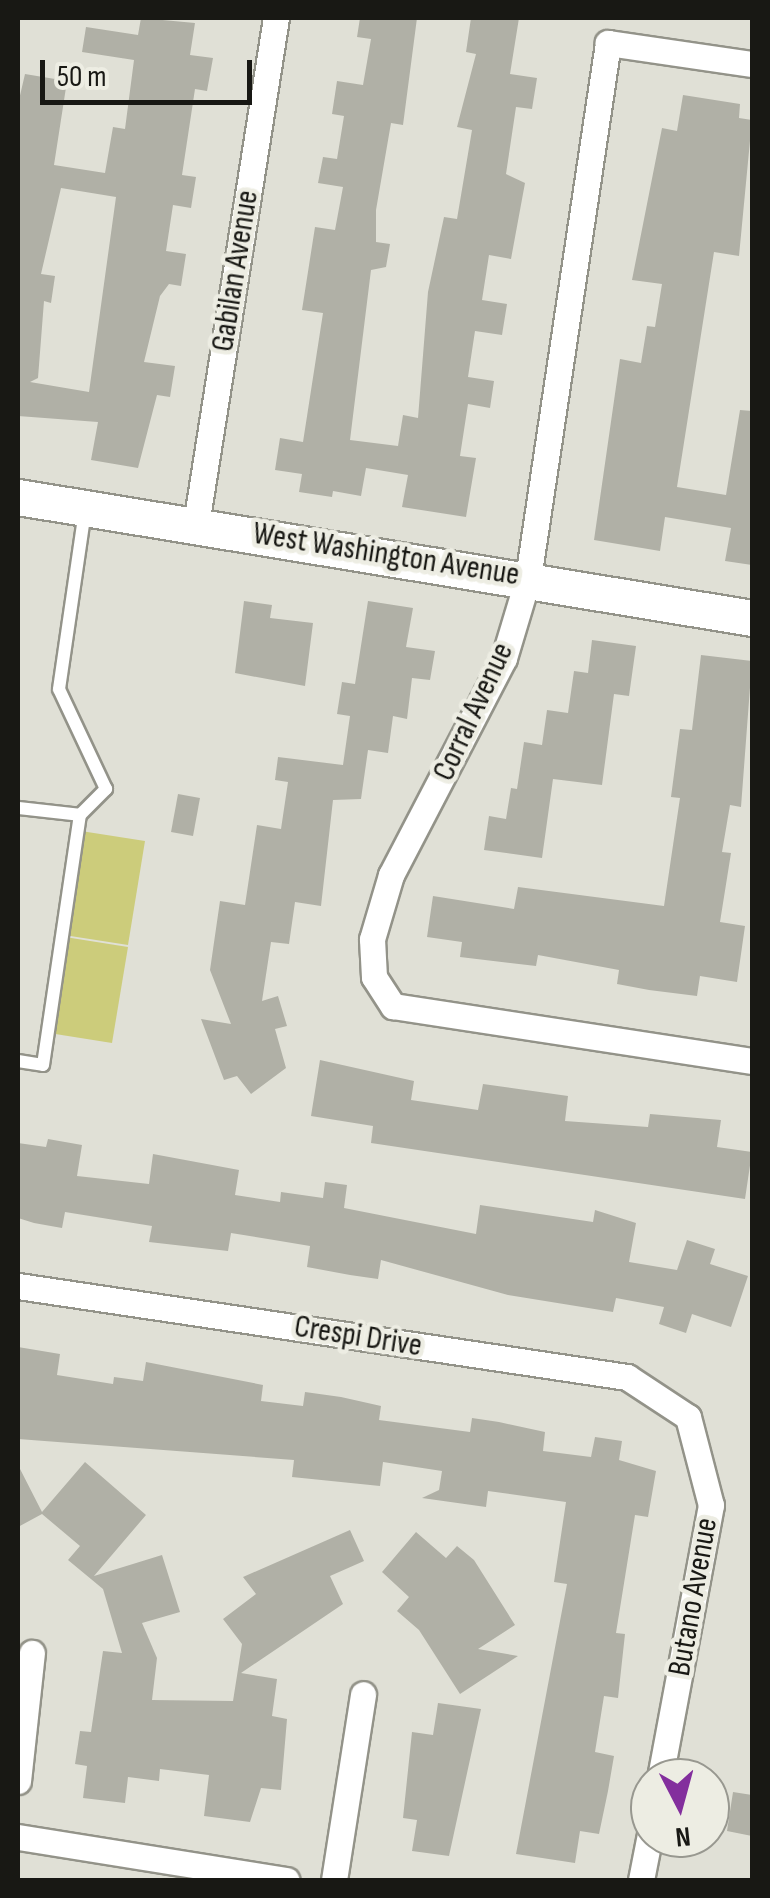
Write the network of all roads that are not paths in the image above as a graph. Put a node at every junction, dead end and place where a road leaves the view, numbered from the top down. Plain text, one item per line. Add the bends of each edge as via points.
1 (276, 18) edge
2 (752, 64) edge
3 (18, 497) edge
4 (85, 507) junction
5 (196, 524) junction
6 (528, 578) junction
7 (752, 618) edge
8 (18, 808) edge
9 (80, 815) junction
10 (752, 1060) edge
11 (18, 1061) edge
12 (18, 1286) edge
13 (688, 1417) joint
14 (32, 1653) dead end
15 (362, 1694) dead end
16 (664, 1758) edge
17 (18, 1781) edge
18 (18, 1837) edge
19 (287, 1880) edge
20 (334, 1880) edge

1 - 5 street, Gabilan Avenue
2 - 6 street, Corral Avenue via 608,44
3 - 4 street, West Washington Avenue
4 - 5 street, West Washington Avenue
4 - 9 lane via 59,689 106,789
5 - 6 street, West Washington Avenue
6 - 7 street, West Washington Avenue
6 - 10 street, Corral Avenue via 477,718 392,875 372,938 374,976 393,1006
8 - 9 lane
9 - 11 lane via 44,1065
12 - 13 street, Crespi Drive via 627,1378
13 - 16 street, Butano Avenue via 712,1505
14 - 17 street
15 - 20 street
18 - 19 street

